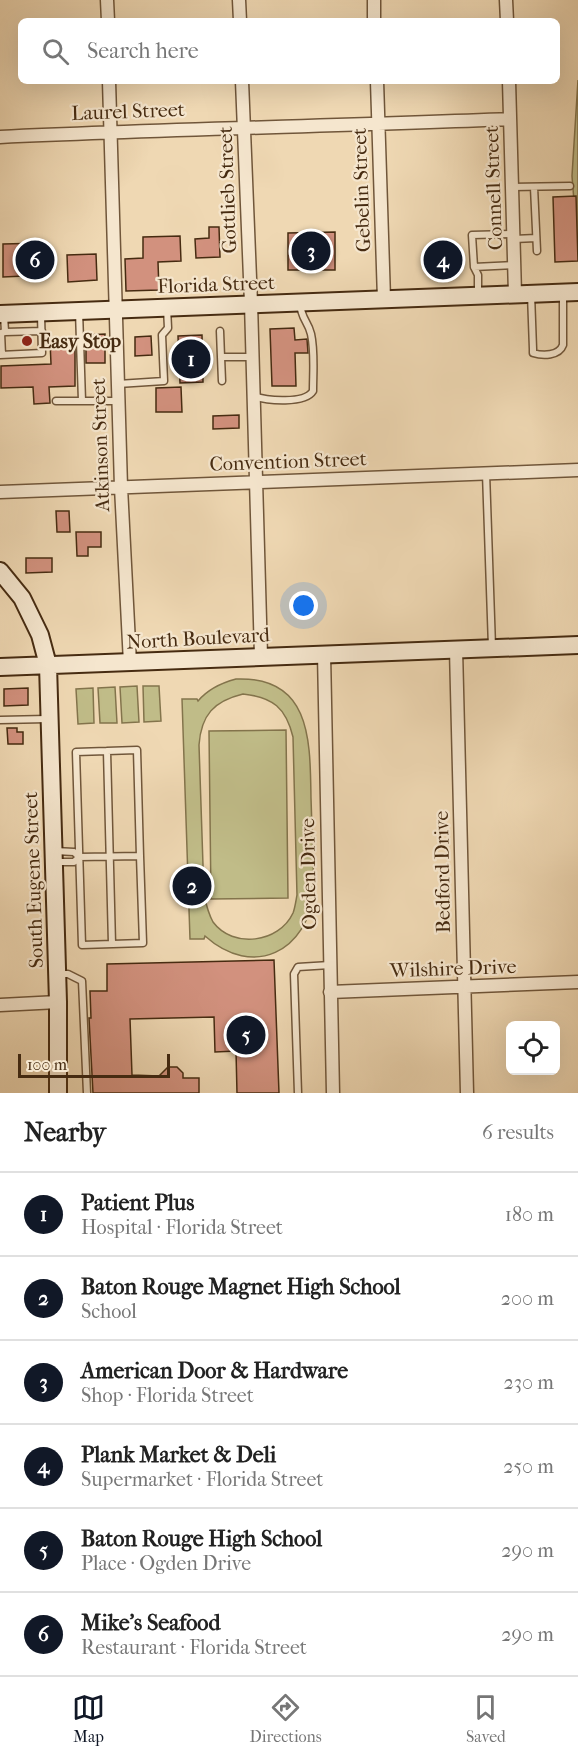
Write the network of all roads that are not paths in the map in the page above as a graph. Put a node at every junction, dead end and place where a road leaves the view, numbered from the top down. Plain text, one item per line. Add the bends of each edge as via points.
1 (107, 0) edge
2 (240, 0) edge
3 (374, 0) edge
4 (506, 0) edge
5 (108, 18) edge
6 (240, 18) edge
7 (374, 18) edge
8 (507, 18) edge
9 (109, 84) edge
10 (242, 84) edge
11 (376, 84) edge
12 (509, 84) edge
13 (510, 119) junction
14 (378, 124) junction
15 (243, 126) junction
16 (110, 131) junction
17 (0, 137) edge
18 (570, 186) dead end
19 (512, 187) junction
20 (534, 187) junction
21 (514, 236) junction
22 (536, 238) junction
23 (537, 251) dead end
24 (515, 265) junction
25 (474, 267) junction
26 (571, 292) edge
27 (523, 294) junction
28 (478, 296) junction
29 (384, 299) junction
30 (300, 302) junction
31 (251, 303) junction
32 (167, 307) junction
33 (115, 309) junction
34 (79, 311) junction
35 (41, 312) junction
36 (2, 314) edge
37 (42, 331) junction
38 (220, 331) dead end
39 (5, 332) junction
40 (1, 355) edge
41 (221, 357) junction
42 (252, 357) junction
43 (222, 381) dead end
44 (117, 384) junction
45 (253, 396) junction
46 (56, 401) dead end
47 (82, 401) junction
48 (118, 401) junction
49 (578, 470) edge
50 (486, 473) junction
51 (255, 482) junction
52 (121, 487) junction
53 (0, 492) edge
54 (0, 571) edge
55 (578, 645) edge
56 (492, 648) junction
57 (456, 649) junction
58 (324, 654) junction
59 (261, 656) junction
60 (130, 663) junction
61 (48, 665) junction
62 (0, 667) edge
63 (50, 719) junction
64 (0, 720) edge
65 (107, 751) junction
66 (110, 856) junction
67 (140, 856) junction
68 (54, 857) junction
69 (79, 857) junction
70 (112, 944) junction
71 (330, 965) junction
72 (57, 974) junction
73 (578, 982) edge
74 (464, 988) junction
75 (330, 992) junction
76 (58, 1002) junction
77 (0, 1005) edge
78 (58, 1093) edge
79 (87, 1093) edge
80 (298, 1093) edge
81 (333, 1093) edge
82 (467, 1093) edge

1 - 5 street
2 - 6 street
3 - 7 street
4 - 8 street
9 - 16 street, Atkinson Street
10 - 15 street, Gottlieb Street
11 - 14 street, Gebelin Street
12 - 13 street, Connell Street
13 - 14 street, Laurel Street
13 - 19 street, Connell Street
14 - 15 street, Laurel Street
14 - 29 street, Gebelin Street
15 - 16 street, Laurel Street
15 - 31 street, Gottlieb Street
16 - 17 street, Laurel Street
16 - 33 street, Atkinson Street
18 - 20 lane
19 - 20 lane
19 - 21 street, Connell Street
20 - 22 lane
21 - 22 lane
21 - 24 street, Connell Street
21 - 25 lane via 472,236
22 - 23 lane
24 - 25 lane
24 - 27 street, Connell Street
25 - 28 lane
26 - 27 street, Florida Street
26 - 27 lane via 561,351 537,355 533,353
27 - 28 street, Florida Street
28 - 29 street, Florida Street
29 - 30 street, Florida Street
30 - 31 street, Florida Street
30 - 45 lane via 313,346 313,391 302,399 264,400
31 - 32 street, Florida Street
31 - 42 street, Gottlieb Street
32 - 33 street, Florida Street
32 - 44 lane via 168,328 162,335 164,381
33 - 34 street, Florida Street
33 - 44 street, Atkinson Street
34 - 35 street, Florida Street
34 - 47 lane
35 - 36 street, Florida Street
35 - 37 lane
36 - 39 lane
37 - 39 lane
37 - 40 lane via 42,353 16,350
38 - 41 lane
39 - 40 lane via 1,333
41 - 42 lane
41 - 43 lane
42 - 45 street, Gottlieb Street
44 - 48 street, Atkinson Street
45 - 51 street, Gottlieb Street
46 - 47 lane
47 - 48 lane
48 - 52 street, Atkinson Street
49 - 50 street, Convention Street
50 - 51 street, Convention Street
50 - 56 lane
51 - 52 street, Convention Street
51 - 59 street, Gottlieb Street
52 - 53 street, Convention Street
52 - 60 street, Atkinson Street
54 - 61 street, South Eugene Street via 22,598 40,635
55 - 56 street, North Boulevard
56 - 57 street, North Boulevard
57 - 58 street, North Boulevard
57 - 74 street, Bedford Drive
58 - 59 street, North Boulevard
58 - 71 street, Ogden Drive
59 - 60 street, North Boulevard
60 - 61 street, North Boulevard
61 - 62 street, North Boulevard
61 - 63 street, South Eugene Street
63 - 64 lane
63 - 68 street, South Eugene Street
65 - 66 lane
65 - 67 lane via 137,750
65 - 69 lane via 76,752
66 - 67 lane
66 - 69 lane
66 - 70 lane
67 - 70 lane via 143,943
68 - 69 lane via 74,852
68 - 69 lane via 74,862
68 - 72 street, South Eugene Street
69 - 70 lane via 82,945
71 - 75 street, Ogden Drive
71 - 80 lane via 298,967 294,974
72 - 76 street, South Eugene Street
72 - 79 lane via 82,981
73 - 74 street, Wilshire Drive
74 - 75 street, Wilshire Drive
74 - 82 street, Bedford Drive
75 - 81 street, Ogden Drive
76 - 77 street
76 - 78 street, South Eugene Street

